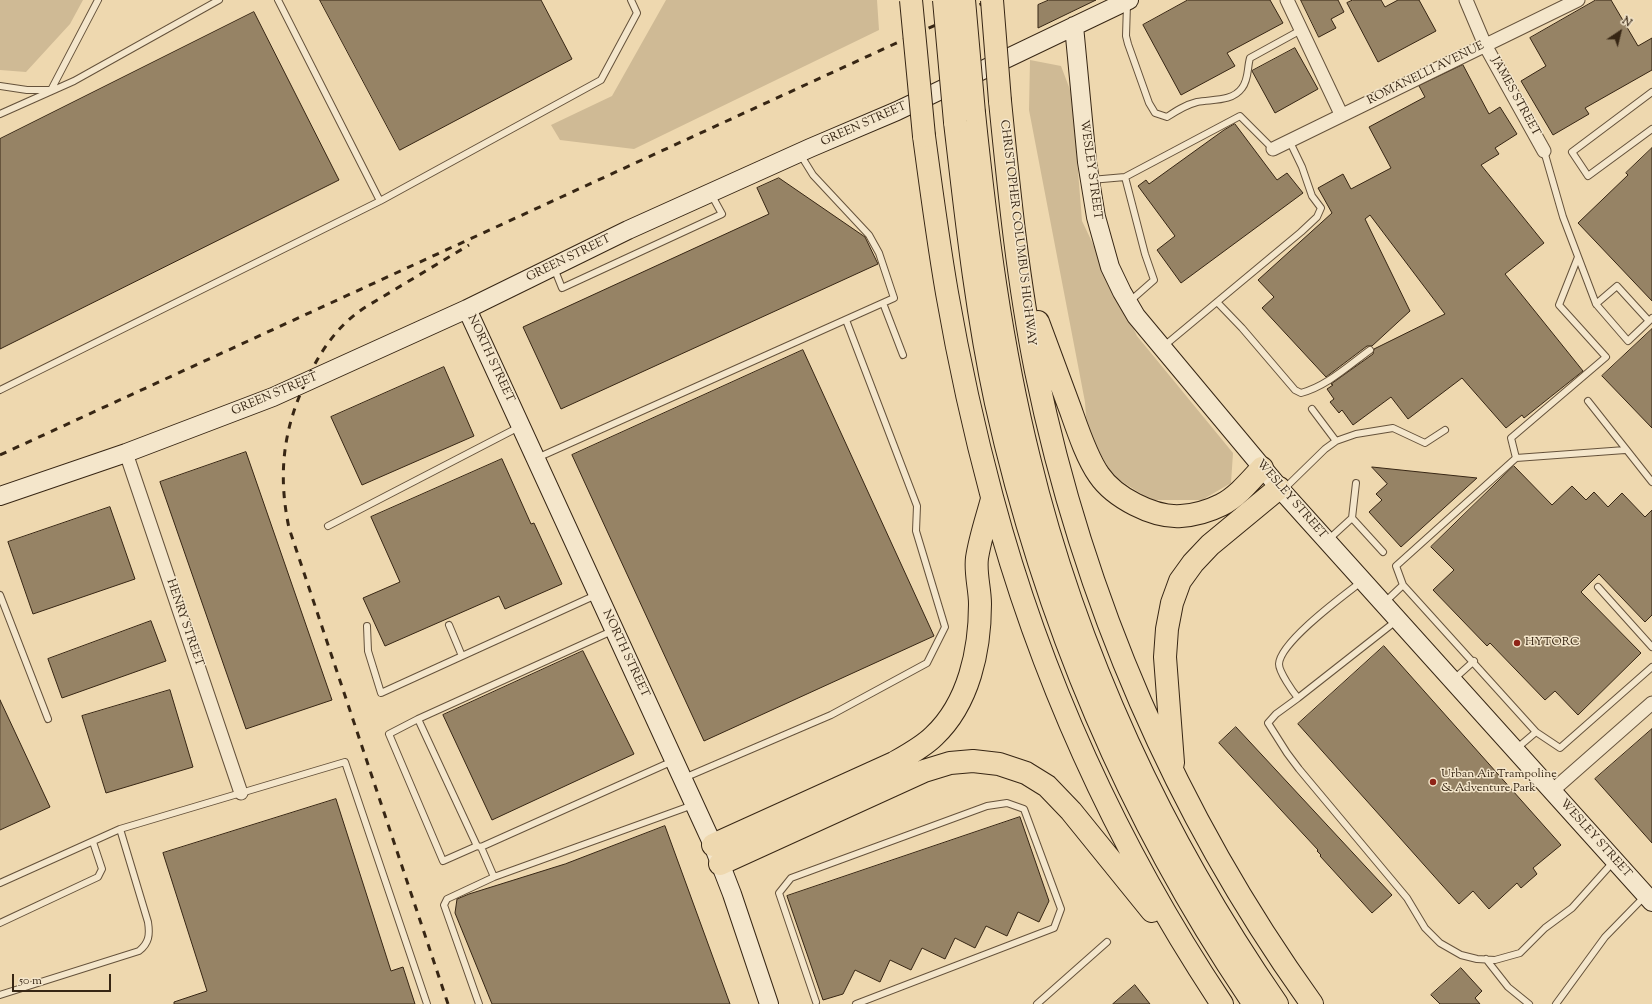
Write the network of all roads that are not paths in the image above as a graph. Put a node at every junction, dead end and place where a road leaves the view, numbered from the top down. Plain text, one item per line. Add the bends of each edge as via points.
1 (98, 0) edge
2 (219, 0) edge
3 (278, 0) edge
4 (631, 0) edge
5 (911, 0) edge
6 (944, 0) edge
7 (964, 0) edge
8 (992, 0) edge
9 (1128, 0) edge
10 (1287, 0) edge
11 (1466, 0) edge
12 (1578, 0) edge
13 (1074, 26) junction
14 (1301, 30) junction
15 (1485, 45) junction
16 (0, 86) edge
17 (51, 90) junction
18 (1652, 92) edge
19 (0, 114) edge
20 (1341, 114) junction
21 (964, 117) junction
22 (1652, 129) edge
23 (1289, 140) junction
24 (1273, 148) joint
25 (1544, 151) joint
26 (799, 153) junction
27 (1125, 177) junction
28 (1089, 181) junction
29 (711, 193) junction
30 (380, 201) junction
31 (1578, 258) junction
32 (553, 267) junction
33 (1020, 274) junction
34 (1217, 302) junction
35 (883, 303) junction
36 (1128, 303) junction
37 (1596, 304) junction
38 (467, 309) junction
39 (846, 320) junction
40 (1651, 320) edge
41 (1162, 348) junction
42 (1370, 350) dead end
43 (903, 355) dead end
44 (0, 390) edge
45 (1588, 401) dead end
46 (1312, 409) dead end
47 (520, 426) junction
48 (1445, 430) dead end
49 (1336, 441) junction
50 (1625, 450) junction
51 (126, 453) junction
52 (1516, 458) junction
53 (536, 459) junction
54 (1262, 468) junction
55 (1652, 482) edge
56 (1356, 483) dead end
57 (1281, 489) junction
58 (0, 496) edge
59 (992, 498) junction
60 (1352, 518) junction
61 (328, 526) dead end
62 (1327, 541) junction
63 (1383, 552) dead end
64 (1362, 581) junction
65 (1403, 585) junction
66 (1598, 587) dead end
67 (598, 594) junction
68 (0, 595) edge
69 (1383, 604) junction
70 (1398, 620) junction
71 (449, 625) dead end
72 (367, 626) dead end
73 (614, 630) junction
74 (1652, 647) edge
75 (462, 656) junction
76 (1474, 661) junction
77 (1652, 666) edge
78 (1453, 681) junction
79 (1298, 698) junction
80 (1652, 703) edge
81 (418, 719) junction
82 (48, 720) dead end
83 (1536, 732) junction
84 (1515, 750) junction
85 (674, 761) junction
86 (1174, 775) junction
87 (682, 779) junction
88 (1552, 791) junction
89 (241, 793) junction
90 (694, 804) junction
91 (120, 829) junction
92 (93, 842) junction
93 (479, 846) junction
94 (717, 854) junction
95 (1614, 860) junction
96 (494, 877) junction
97 (0, 883) edge
98 (1649, 899) edge
99 (0, 923) edge
100 (1107, 942) dead end
101 (1486, 959) junction
102 (1199, 969) junction
103 (0, 995) edge
104 (816, 1003) edge
105 (427, 1004) edge
106 (479, 1004) edge
107 (769, 1004) edge
108 (856, 1004) edge
109 (1037, 1004) edge
110 (1222, 1004) edge
111 (1254, 1004) edge
112 (1277, 1004) edge
113 (1312, 1004) edge
114 (1529, 1004) edge
115 (1556, 1004) edge

1 - 17 lane
2 - 17 lane via 74,81
3 - 30 lane
4 - 30 lane via 637,13 600,80
5 - 59 highway, bridge via 924,136 946,292 963,379
6 - 21 highway, bridge
7 - 21 highway, bridge
8 - 33 highway, CHRISTOPHER COLUMBUS HIGHWAY, bridge via 1000,101
9 - 13 street, GREEN STREET
9 - 14 lane via 1128,44 1149,103 1156,113 1167,118 1182,107 1235,95 1243,87 1250,58
10 - 14 street
11 - 15 street, JAMES STREET
12 - 15 street, ROMANELLI AVENUE
13 - 26 street, GREEN STREET via 897,111
13 - 28 street, WESLEY STREET
14 - 20 street
15 - 20 street, ROMANELLI AVENUE
15 - 25 street, JAMES STREET
16 - 17 lane
17 - 19 lane
18 - 22 lane via 1572,152 1588,176
20 - 23 street, ROMANELLI AVENUE
21 - 111 highway via 971,258 996,401 1018,495 1049,594 1099,723 1140,812 1214,944
21 - 112 highway via 990,253 1008,368 1041,506 1070,597 1122,730 1164,817 1225,924
23 - 24 street, ROMANELLI AVENUE
23 - 34 lane via 1312,196 1321,208 1317,217
24 - 27 lane via 1240,116
25 - 31 lane
26 - 29 street, GREEN STREET
26 - 35 lane via 813,175 869,235 879,253 894,298
27 - 28 lane
27 - 36 lane via 1154,280
28 - 36 street, WESLEY STREET via 1102,243 1110,267
29 - 32 street, GREEN STREET
29 - 32 lane via 722,214 562,288
30 - 44 lane
31 - 37 lane
31 - 52 lane via 1559,305 1606,357 1511,438
32 - 38 street, GREEN STREET
33 - 54 highway via 1081,440 1099,475 1114,491 1133,504 1154,512 1179,516 1202,512 1223,504
33 - 86 highway, CHRISTOPHER COLUMBUS HIGHWAY via 1031,345 1046,415 1084,552 1121,656
34 - 41 lane
34 - 42 lane via 1295,390 1301,393 1330,380
35 - 39 lane
35 - 43 lane
36 - 41 street, WESLEY STREET
37 - 40 lane via 1617,286
37 - 40 lane via 1628,341
38 - 47 street, NORTH STREET
38 - 51 street, GREEN STREET via 273,397
39 - 53 lane
39 - 87 lane via 917,506 916,531 945,627 927,663 831,715
41 - 54 street, WESLEY STREET
45 - 50 lane
46 - 49 lane
47 - 53 street, NORTH STREET
47 - 61 lane
48 - 49 lane via 1424,443 1393,428 1356,434
49 - 57 lane
50 - 52 lane
50 - 55 lane
51 - 58 street, GREEN STREET
51 - 89 street, HENRY STREET
52 - 65 lane via 1396,566
53 - 67 street, NORTH STREET
54 - 57 street, WESLEY STREET
56 - 60 lane
57 - 62 street, WESLEY STREET
57 - 86 highway via 1210,544 1180,581 1172,603 1165,657
59 - 94 highway via 977,559 980,604 977,645 970,678 949,720 934,737 894,763
59 - 102 highway via 1051,675 1085,756 1143,873
60 - 62 lane
60 - 63 lane
62 - 64 street, WESLEY STREET
64 - 69 street, WESLEY STREET
64 - 79 lane via 1294,638 1280,657 1279,666
65 - 69 lane
65 - 76 lane
66 - 74 lane
67 - 73 street, NORTH STREET
67 - 75 lane
68 - 82 lane
69 - 70 street, WESLEY STREET
70 - 78 street, WESLEY STREET
70 - 79 lane
71 - 75 lane
72 - 75 lane via 368,651 381,693
73 - 81 lane
73 - 85 street, NORTH STREET
76 - 78 lane
76 - 83 lane
77 - 83 lane via 1560,748
78 - 84 street, WESLEY STREET
79 - 101 lane via 1268,723 1287,753 1407,898 1425,928 1440,944 1461,955
80 - 88 street
81 - 93 lane
81 - 93 lane via 389,734 443,861
83 - 84 lane
84 - 88 street, WESLEY STREET
85 - 87 street, NORTH STREET
85 - 93 lane
86 - 113 highway, CHRISTOPHER COLUMBUS HIGHWAY via 1241,898
87 - 90 street, NORTH STREET
88 - 95 street, WESLEY STREET
89 - 91 lane
89 - 105 lane via 345,762
90 - 94 street, NORTH STREET
90 - 96 lane
91 - 92 lane
91 - 103 lane via 148,922 150,936 144,947 139,952
92 - 97 lane
92 - 99 lane via 102,869 98,878
93 - 96 lane
94 - 102 highway via 924,771 950,763 973,761 998,764 1026,773 1047,786 1061,800
94 - 107 street, NORTH STREET
95 - 98 street, WESLEY STREET
95 - 101 lane via 1572,908 1545,928 1520,953 1495,960
96 - 106 lane via 447,899 444,905
98 - 115 lane via 1605,937
100 - 109 lane
101 - 114 lane via 1508,987
102 - 110 highway
104 - 108 lane via 779,893 791,878 987,806 1007,803 1024,809 1061,909 1054,928

